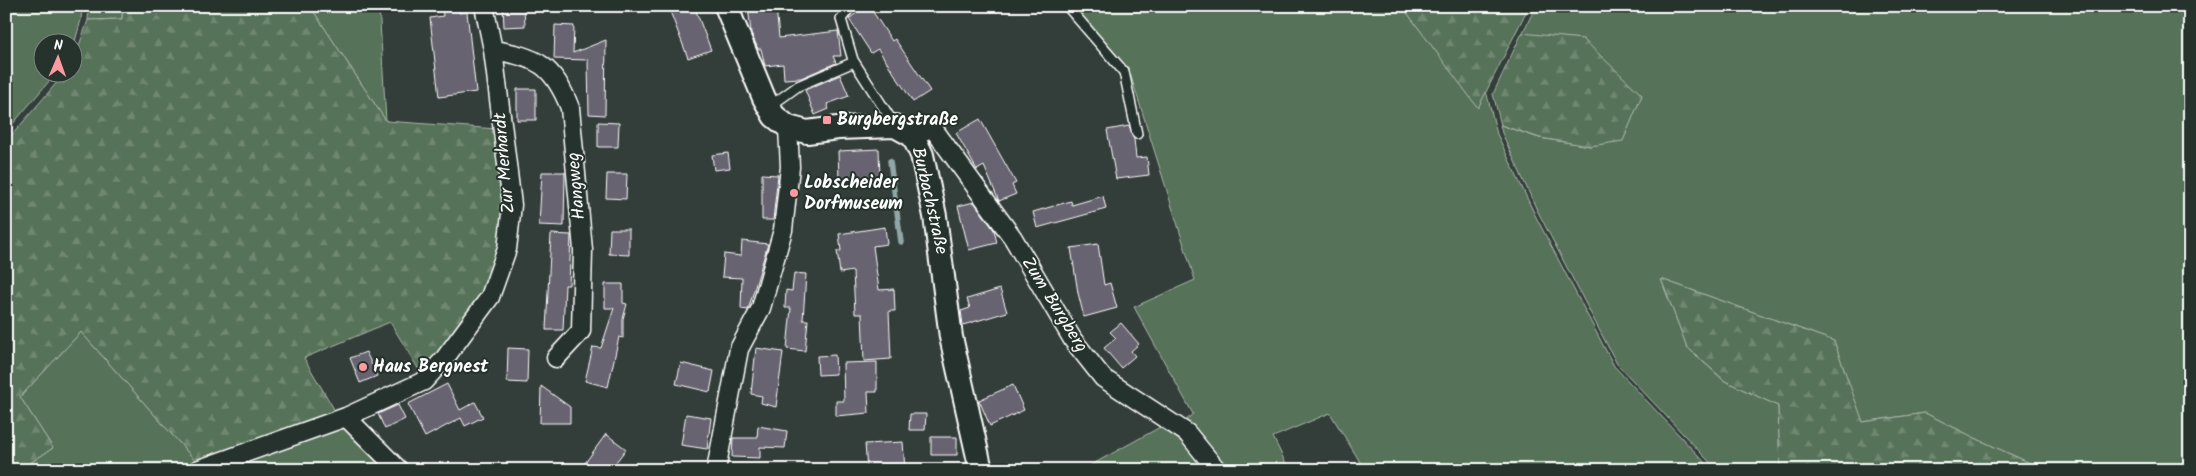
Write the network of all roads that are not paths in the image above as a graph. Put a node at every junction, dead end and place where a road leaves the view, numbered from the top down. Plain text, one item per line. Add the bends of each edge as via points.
1 (484, 6) edge
2 (726, 6) edge
3 (852, 6) edge
4 (1067, 6) edge
5 (493, 50) junction
6 (854, 62) junction
7 (770, 107) junction
8 (788, 127) junction
9 (904, 131) junction
10 (1137, 134) dead end
11 (556, 358) dead end
12 (346, 417) junction
13 (197, 470) edge
14 (399, 470) edge
15 (716, 470) edge
16 (980, 470) edge
17 (1217, 470) edge

1 - 5 street, Zur Merhardt
2 - 7 street
3 - 6 lane via 841,19
4 - 10 lane via 1124,72
5 - 11 street, Hangweg via 519,54 548,68 570,108 583,250 581,331
5 - 12 street, Zur Merhardt via 512,206 507,249 490,297 424,381
6 - 7 lane via 798,86
6 - 9 lane
7 - 8 street via 774,116
8 - 9 street via 807,132 838,128
8 - 15 street via 790,168 784,230 761,308 739,349
9 - 16 street, Burbachstraße via 922,156 935,216 951,337
9 - 17 street, Zum Burgberg via 932,127 1013,238 1073,340 1104,378 1187,433
12 - 13 street, Zur Merhardt
12 - 14 street

